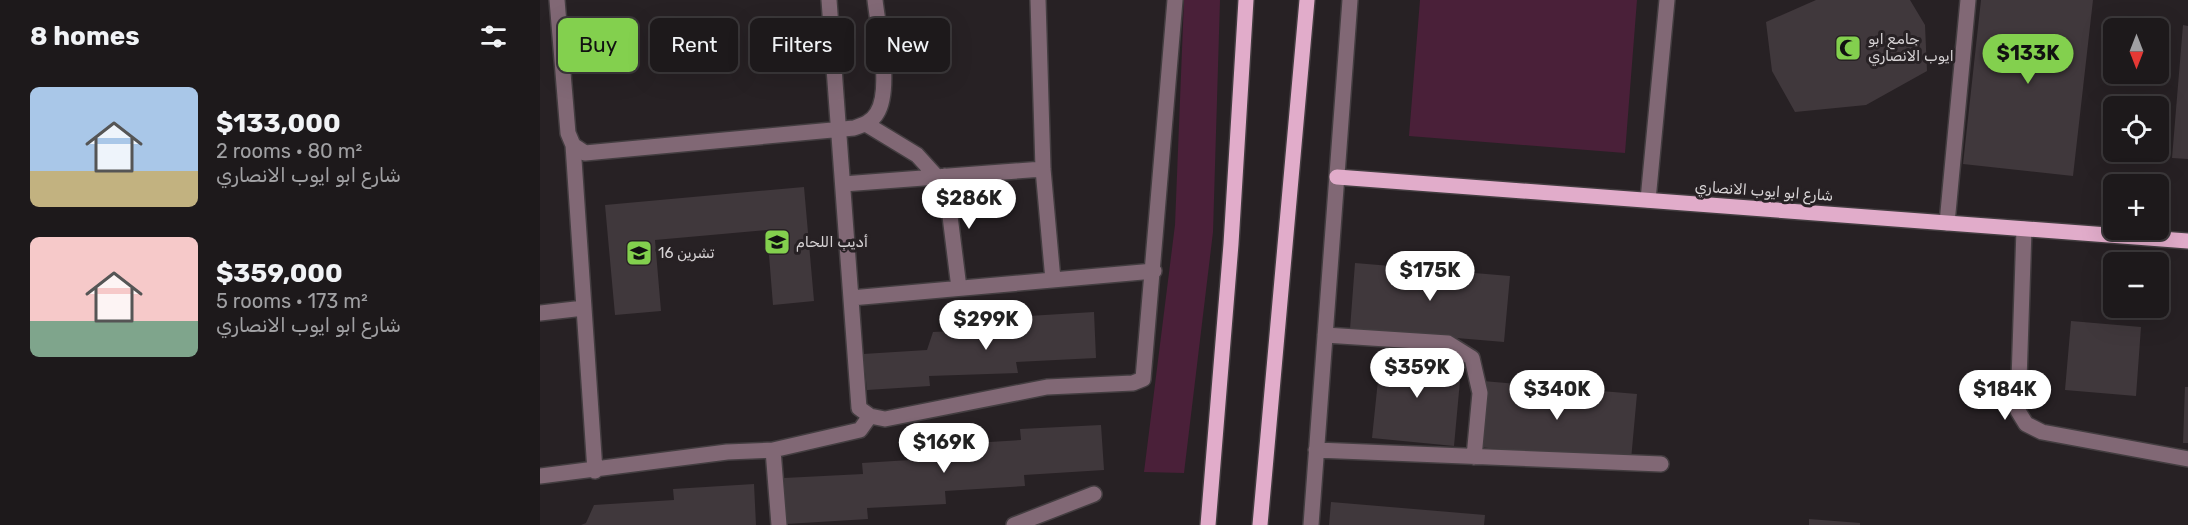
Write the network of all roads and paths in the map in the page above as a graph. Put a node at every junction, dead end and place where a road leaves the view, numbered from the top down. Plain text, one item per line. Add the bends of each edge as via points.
1 (557, 0) edge
2 (829, 0) edge
3 (875, 0) edge
4 (1038, 0) edge
5 (1175, 0) edge
6 (1246, 0) edge
7 (1307, 0) edge
8 (1350, 0) edge
9 (1666, 0) edge
10 (1968, 0) edge
11 (866, 124) junction
12 (839, 129) junction
13 (573, 145) junction
14 (1043, 169) junction
15 (941, 177) junction
16 (1337, 177) junction
17 (843, 184) junction
18 (1648, 200) junction
19 (1947, 223) junction
20 (2024, 229) junction
21 (2188, 242) edge
22 (1154, 271) junction
23 (1053, 280) junction
24 (959, 288) junction
25 (851, 298) junction
26 (584, 308) junction
27 (540, 313) edge
28 (1325, 334) junction
29 (870, 416) junction
30 (773, 450) junction
31 (1316, 450) junction
32 (1474, 457) junction
33 (2188, 459) edge
34 (1661, 464) dead end
35 (595, 471) junction
36 (540, 476) edge
37 (1094, 494) dead end
38 (779, 525) edge
39 (1014, 525) edge
40 (1208, 525) edge
41 (1260, 525) edge
42 (1311, 525) edge

1 - 13 street via 568,133
2 - 12 street
3 - 11 street via 884,90 876,115
4 - 14 street
5 - 22 street
6 - 40 main road
7 - 41 main road
8 - 16 street
9 - 18 street
10 - 19 street
11 - 12 street
11 - 15 street via 917,155
12 - 13 street via 594,153 585,153
12 - 17 street
13 - 26 street
14 - 15 street
14 - 23 street
15 - 17 street
15 - 24 street
16 - 18 main road, شارع ابو ايوب الانصاري
16 - 28 street
17 - 25 street
18 - 19 main road, شارع ابو ايوب الانصاري
19 - 20 main road, شارع ابو ايوب الانصاري
20 - 21 main road, شارع ابو ايوب الانصاري
20 - 33 street via 2018,411 2026,424 2042,432
22 - 23 street
22 - 29 street via 1143,379 1133,383 1047,387 885,419
23 - 24 street
24 - 25 street
25 - 29 street via 859,408
26 - 27 street
26 - 35 street
28 - 31 street
28 - 32 street via 1448,343 1472,358 1480,393
29 - 30 street via 860,430
30 - 35 street via 727,452
30 - 38 street
31 - 32 street
31 - 42 street
32 - 34 street
35 - 36 street
37 - 39 street

